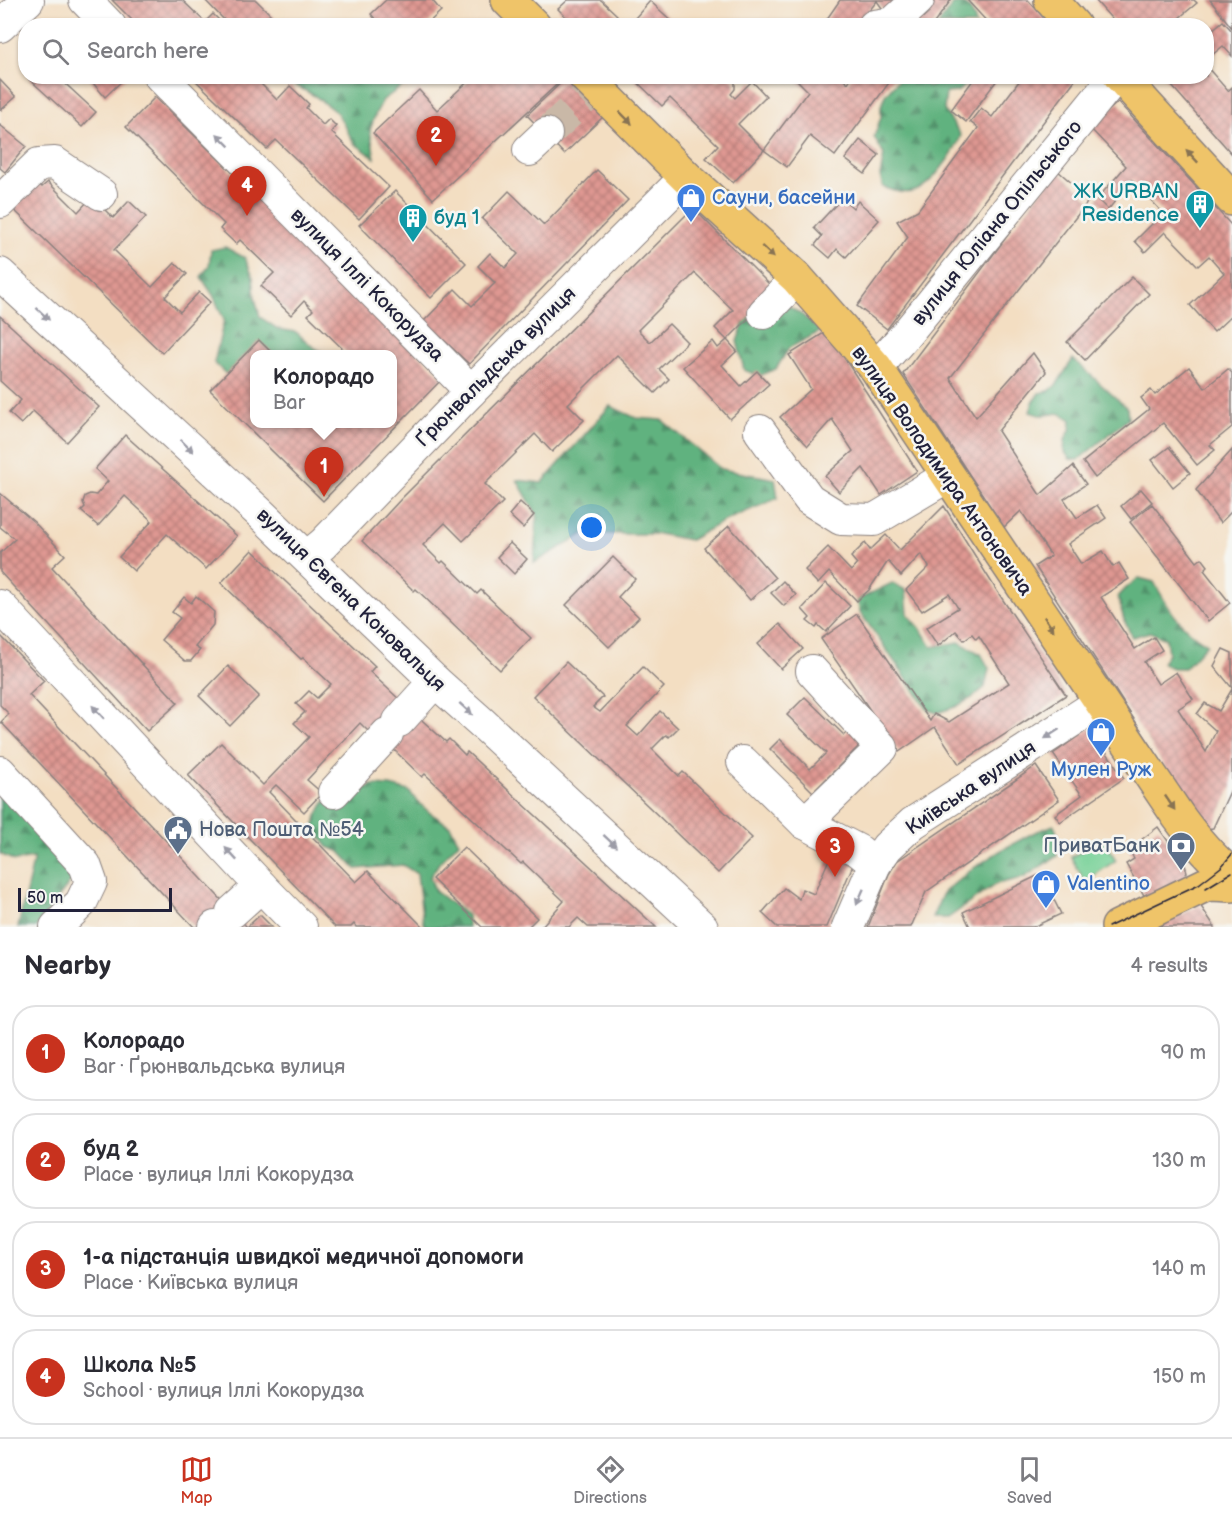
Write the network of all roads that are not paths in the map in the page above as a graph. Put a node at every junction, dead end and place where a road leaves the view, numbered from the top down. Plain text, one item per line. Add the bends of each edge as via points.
1 (28, 0) edge
2 (85, 0) edge
3 (508, 0) edge
4 (918, 0) edge
5 (1051, 0) edge
6 (102, 18) edge
7 (526, 18) edge
8 (898, 18) edge
9 (1067, 18) edge
10 (0, 26) edge
11 (168, 84) edge
12 (1111, 84) edge
13 (1125, 84) edge
14 (589, 87) edge
15 (686, 177) junction
16 (101, 194) dead end
17 (1232, 199) edge
18 (0, 202) edge
19 (0, 274) edge
20 (797, 278) junction
21 (764, 313) dead end
22 (876, 368) junction
23 (471, 391) junction
24 (760, 431) dead end
25 (948, 476) junction
26 (307, 557) junction
27 (0, 606) edge
28 (812, 671) dead end
29 (435, 681) junction
30 (1101, 702) junction
31 (743, 762) dead end
32 (0, 772) edge
33 (333, 792) dead end
34 (804, 823) junction
35 (875, 864) junction
36 (1232, 875) edge
37 (1232, 885) edge
38 (261, 886) junction
39 (221, 922) edge
40 (56, 927) edge
41 (301, 927) edge
42 (702, 927) edge
43 (848, 927) edge
44 (1118, 927) edge

1 - 10 street
2 - 6 street
3 - 7 main road
4 - 8 street
5 - 9 main road
23 -> 11 street, вулиця Іллі Кокорудза
12 - 22 street, вулиця Юліана Опільського
17 -> 13 main road
14 -> 15 main road, вулиця Володимира Антоновича
15 -> 20 main road, вулиця Володимира Антоновича
15 - 23 street, Ґрюнвальдська вулиця
16 - 18 street via 54,164 39,165
19 -> 26 street, вулиця Євгена Коновальця
20 - 21 street
20 - 22 main road, вулиця Володимира Антоновича
22 - 25 main road, вулиця Володимира Антоновича
23 - 26 street, Ґрюнвальдська вулиця
24 - 25 street via 809,499 841,519 874,520
25 -> 30 main road, вулиця Володимира Антоновича
26 - 29 street, вулиця Євгена Коновальця
38 -> 27 street
28 - 34 street via 882,748
29 - 33 street
29 -> 42 street, вулиця Євгена Коновальця
30 -> 35 street, Київська вулиця via 913,823
30 -> 36 main road, вулиця Володимира Антоновича via 1196,840
31 - 34 street
32 - 40 street via 85,865 91,882 81,903
34 - 35 street via 859,851
35 -> 43 street, Київська вулиця
37 - 44 main road via 1205,885
38 - 39 street
38 - 41 street

